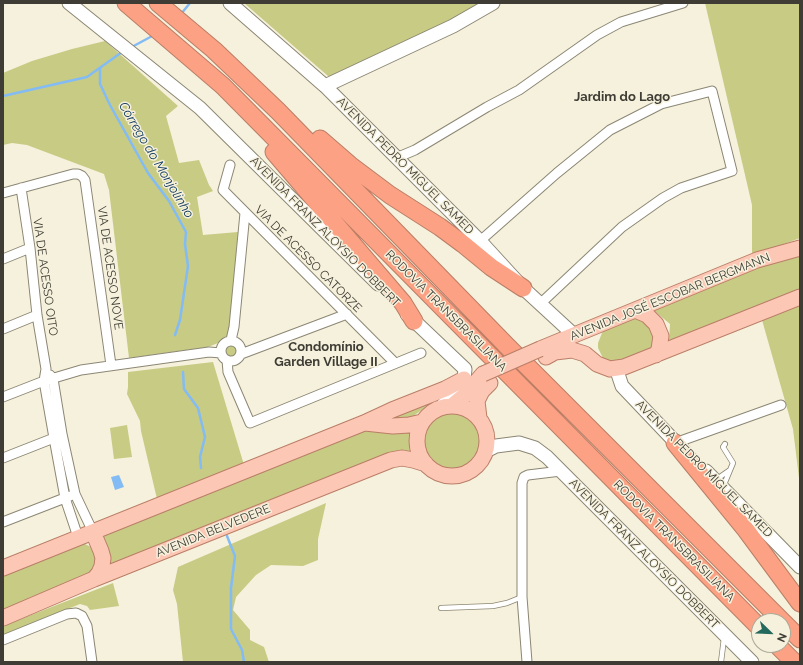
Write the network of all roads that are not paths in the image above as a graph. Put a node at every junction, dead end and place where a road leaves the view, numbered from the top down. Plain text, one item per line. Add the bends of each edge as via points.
1 (69, 3) edge
2 (126, 3) edge
3 (158, 3) edge
4 (230, 3) edge
5 (493, 3) edge
6 (683, 3) edge
7 (231, 66) junction
8 (223, 86) junction
9 (325, 86) junction
10 (396, 158) junction
11 (230, 165) dead end
12 (21, 188) junction
13 (3, 192) edge
14 (245, 213) junction
15 (480, 241) junction
16 (30, 248) junction
17 (800, 248) edge
18 (3, 259) edge
19 (523, 288) junction
20 (800, 297) edge
21 (540, 304) junction
22 (635, 310) junction
23 (347, 314) junction
24 (37, 315) junction
25 (414, 321) junction
26 (595, 326) junction
27 (3, 329) edge
28 (574, 335) junction
29 (238, 346) junction
30 (221, 350) junction
31 (421, 353) dead end
32 (543, 353) junction
33 (656, 355) junction
34 (592, 359) junction
35 (230, 361) junction
36 (395, 363) junction
37 (111, 365) junction
38 (621, 367) junction
39 (486, 378) junction
40 (464, 379) junction
41 (49, 380) junction
42 (3, 397) edge
43 (781, 404) dead end
44 (447, 406) junction
45 (479, 418) junction
46 (422, 422) junction
47 (364, 423) junction
48 (58, 436) junction
49 (675, 442) junction
50 (725, 444) dead end
51 (486, 451) junction
52 (3, 458) edge
53 (426, 464) junction
54 (730, 470) junction
55 (561, 471) junction
56 (719, 483) junction
57 (75, 494) junction
58 (64, 498) junction
59 (86, 515) junction
60 (73, 521) junction
61 (3, 522) edge
62 (93, 532) junction
63 (78, 537) junction
64 (800, 567) edge
65 (3, 568) edge
66 (94, 579) junction
67 (522, 597) junction
68 (800, 603) edge
69 (441, 608) dead end
70 (775, 613) edge
71 (3, 618) edge
72 (751, 619) edge
73 (791, 629) edge
74 (725, 635) junction
75 (800, 639) edge
76 (3, 640) edge
77 (785, 653) edge
78 (92, 662) edge
79 (527, 662) edge
80 (722, 662) edge
81 (752, 662) edge
82 (794, 662) edge

1 - 25 main road, AVENIDA FRANZ ALOYSIO DOBBERT via 200,108
2 - 8 highway, RODOVIA TRANSBRASILIANA
3 - 7 highway, RODOVIA TRANSBRASILIANA
4 - 9 main road, AVENIDA PEDRO MIGUEL SAMED
5 - 9 main road via 453,26
6 - 10 street via 621,22 519,90 415,150
7 - 19 highway via 253,78 350,165 390,195 440,227 490,267
7 - 70 highway, RODOVIA TRANSBRASILIANA
8 - 25 highway via 236,109 403,303
8 - 72 highway, RODOVIA TRANSBRASILIANA
9 - 10 main road, AVENIDA PEDRO MIGUEL SAMED
10 - 15 main road, AVENIDA PEDRO MIGUEL SAMED
11 - 14 street, VIA DE ACESSO CATORZE via 223,190
12 - 13 street
12 - 16 street, VIA DE ACESSO OITO
12 - 37 street, VIA DE ACESSO NOVE via 73,174 78,174 85,180
14 - 23 street, VIA DE ACESSO CATORZE
14 - 29 street via 234,327
15 - 19 main road, AVENIDA PEDRO MIGUEL SAMED
15 - 21 street via 557,172 610,130 661,104 712,91 732,171 681,188 663,198 622,227
16 - 18 street
16 - 24 street, VIA DE ACESSO OITO
17 - 22 main road, AVENIDA JOSÉ ESCOBAR BERGMANN via 757,260
19 - 21 main road, AVENIDA PEDRO MIGUEL SAMED
20 - 33 main road, AVENIDA JOSÉ ESCOBAR BERGMANN
21 - 28 main road, AVENIDA PEDRO MIGUEL SAMED
22 - 26 main road, AVENIDA JOSÉ ESCOBAR BERGMANN
22 - 33 main road via 647,314 656,324 660,336
23 - 29 street via 254,349
23 - 36 street, VIA DE ACESSO CATORZE
24 - 27 street
24 - 41 street, VIA DE ACESSO OITO
25 - 40 main road, AVENIDA FRANZ ALOYSIO DOBBERT via 464,369
26 - 28 main road, AVENIDA JOSÉ ESCOBAR BERGMANN
26 - 34 main road via 588,342
28 - 32 main road, AVENIDA JOSÉ ESCOBAR BERGMANN
29 - 30 street via 226,342
29 - 35 street via 238,359
30 - 35 street via 222,357
30 - 37 street
31 - 36 street
32 - 34 main road, AVENIDA JOSÉ ESCOBAR BERGMANN via 572,350
32 - 39 main road, bridge
33 - 38 main road, AVENIDA JOSÉ ESCOBAR BERGMANN
34 - 38 main road, AVENIDA JOSÉ ESCOBAR BERGMANN via 610,369
35 - 36 street via 228,372 250,423
37 - 41 street via 80,370
38 - 49 main road, AVENIDA PEDRO MIGUEL SAMED via 618,374 622,386
39 - 44 main road
39 - 45 main road via 477,401
40 - 44 main road
40 - 47 main road
41 - 42 street
41 - 48 street, VIA DE ACESSO OITO
43 - 49 street
44 - 45 main road via 470,410
44 - 46 main road via 430,413
45 - 51 main road via 485,428
46 - 47 main road via 409,426
46 - 53 main road via 417,440 419,453
47 - 62 main road
48 - 52 street
48 - 57 street
48 - 58 street
49 - 56 main road, AVENIDA PEDRO MIGUEL SAMED
49 - 68 highway via 746,530
50 - 54 lane via 723,448 733,463
51 - 53 main road via 475,468 463,474 443,475
51 - 55 main road, AVENIDA FRANZ ALOYSIO DOBBERT via 496,446 519,443 536,448
53 - 66 main road, AVENIDA BELVEDERE via 402,458 391,460
54 - 56 lane
54 - 56 lane
55 - 67 street via 528,475 522,483
55 - 74 main road, AVENIDA FRANZ ALOYSIO DOBBERT
56 - 64 main road, AVENIDA PEDRO MIGUEL SAMED
57 - 58 street
57 - 59 street
58 - 60 street
58 - 61 street
59 - 60 street
59 - 62 street
60 - 63 street
62 - 63 main road
62 - 66 main road via 103,558 100,573
63 - 65 main road
66 - 71 main road, AVENIDA BELVEDERE
67 - 69 lane via 493,606
67 - 79 street
73 - 75 highway, RODOVIA TRANSBRASILIANA
74 - 80 lane
74 - 81 main road, AVENIDA FRANZ ALOYSIO DOBBERT
76 - 78 street via 67,614 76,613 82,616 87,626
77 - 82 highway

